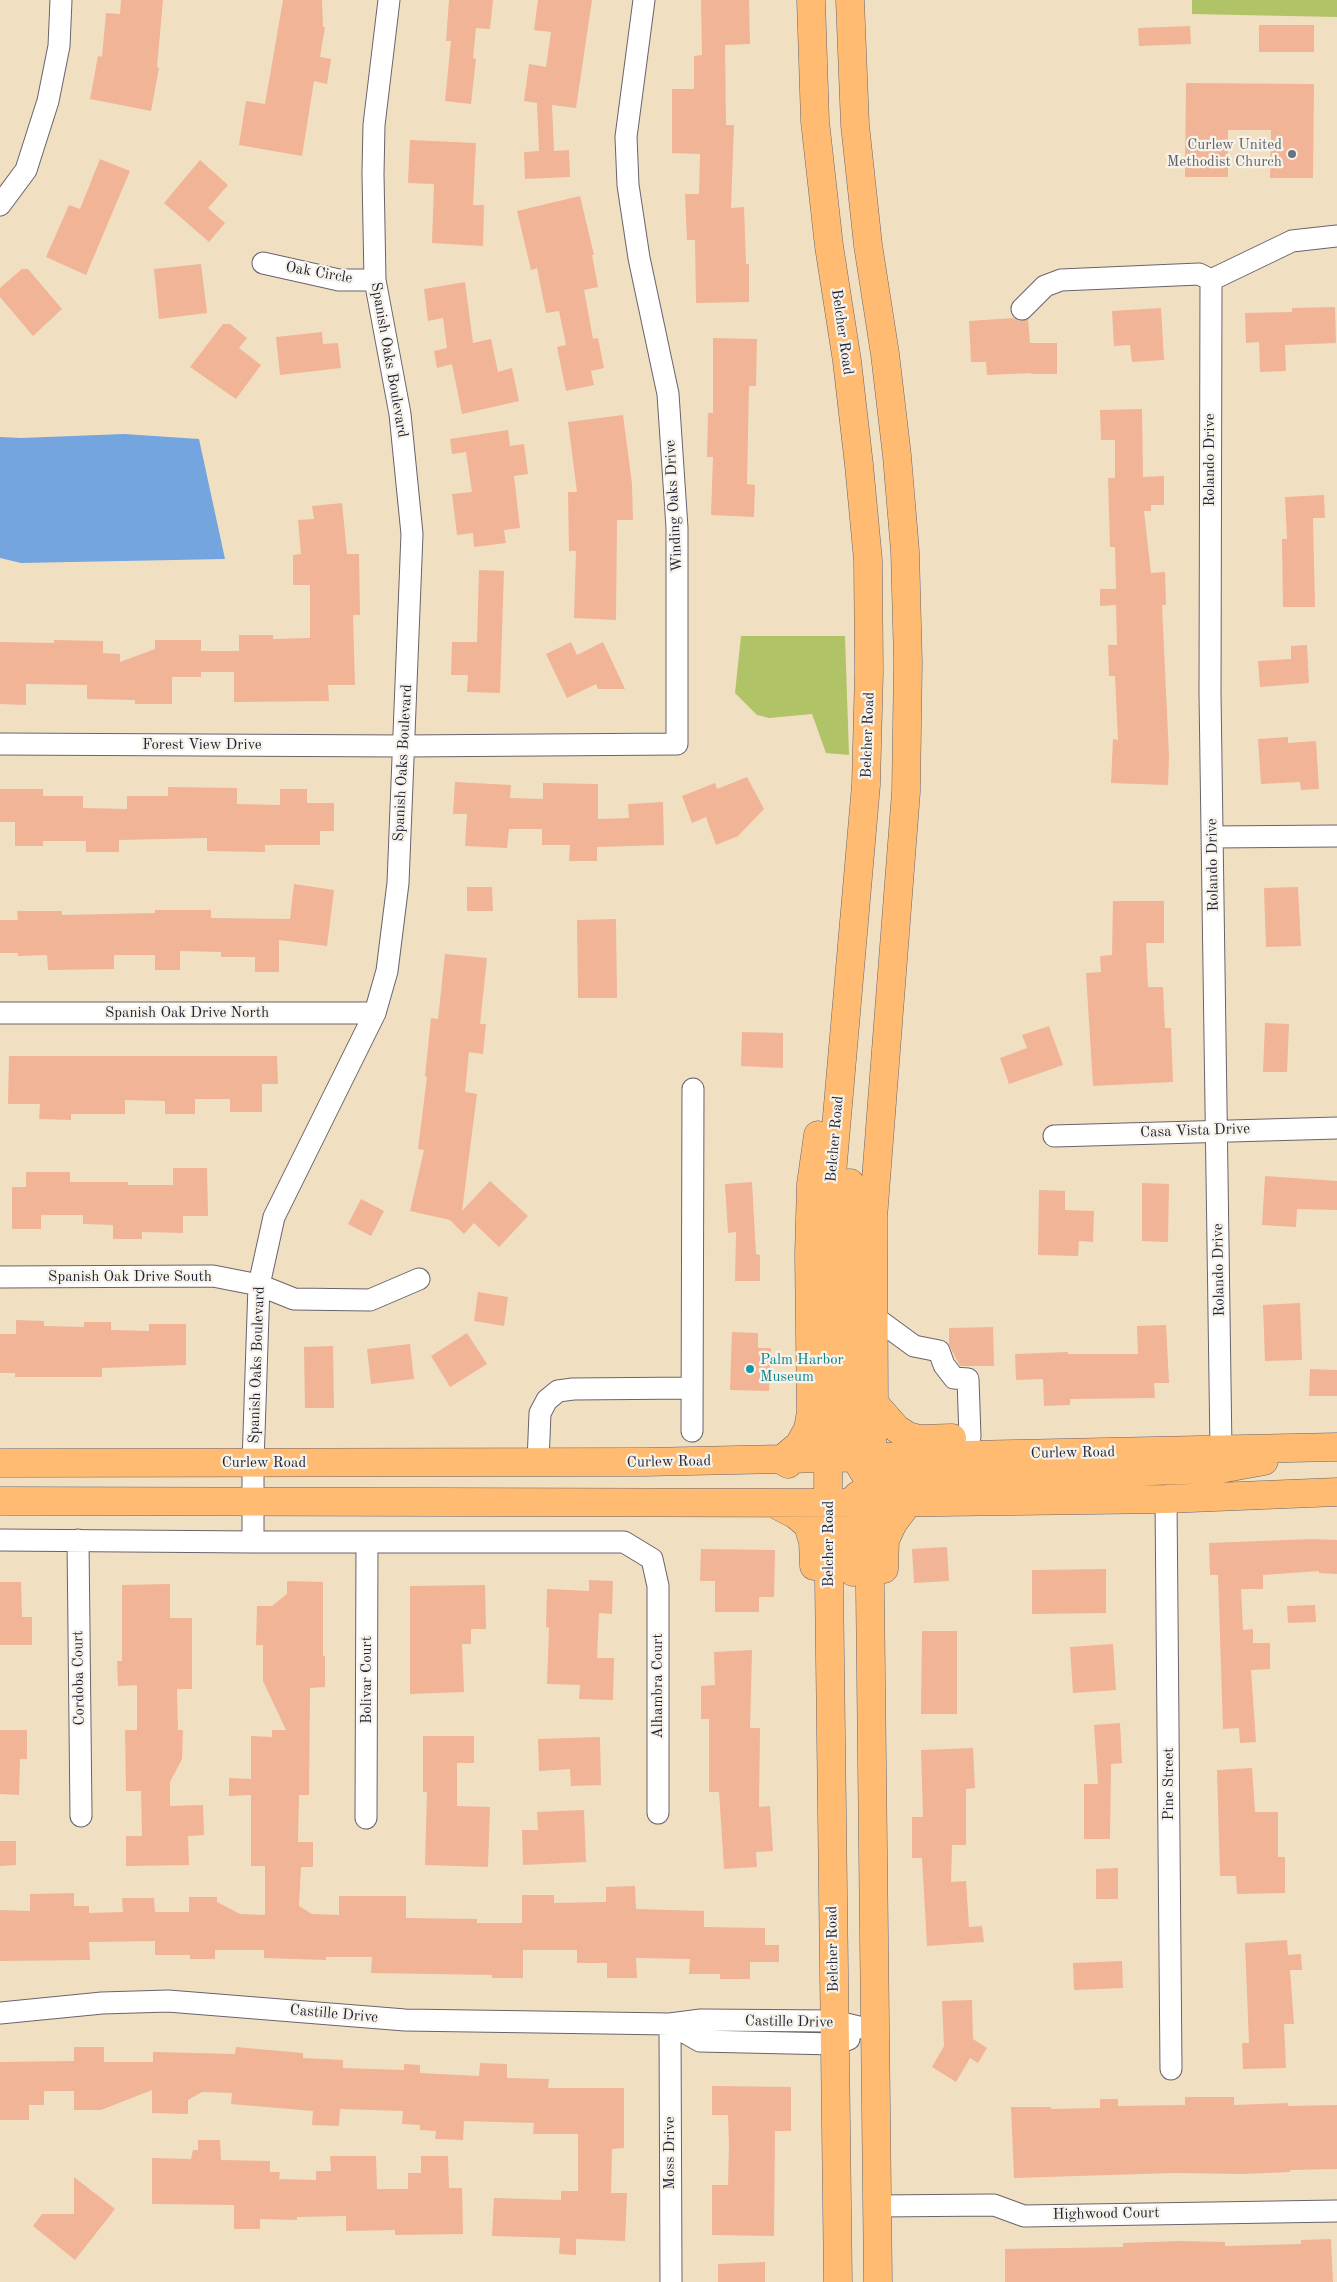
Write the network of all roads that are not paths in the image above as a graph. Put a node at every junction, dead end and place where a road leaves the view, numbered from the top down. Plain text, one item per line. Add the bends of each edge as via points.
1 (61, 0) edge
2 (389, 0) edge
3 (644, 0) edge
4 (811, 0) edge
5 (850, 0) edge
6 (0, 205) edge
7 (1337, 236) edge
8 (263, 263) dead end
9 (375, 280) junction
10 (1211, 280) junction
11 (1022, 309) dead end
12 (0, 744) edge
13 (404, 746) junction
14 (1337, 836) edge
15 (1212, 837) junction
16 (0, 1013) edge
17 (375, 1013) junction
18 (846, 1014) junction
19 (693, 1089) dead end
20 (1337, 1128) edge
21 (1218, 1130) junction
22 (1054, 1136) dead end
23 (0, 1277) edge
24 (419, 1279) dead end
25 (259, 1285) junction
26 (873, 1316) junction
27 (692, 1388) junction
28 (874, 1403) junction
29 (692, 1431) dead end
30 (970, 1437) junction
31 (1337, 1448) edge
32 (1221, 1449) junction
33 (1136, 1451) junction
34 (782, 1460) junction
35 (538, 1462) junction
36 (0, 1463) edge
37 (253, 1463) junction
38 (847, 1481) junction
39 (1337, 1492) edge
40 (1166, 1498) junction
41 (0, 1502) edge
42 (253, 1502) junction
43 (473, 1502) junction
44 (771, 1502) junction
45 (909, 1502) junction
46 (0, 1540) edge
47 (78, 1540) junction
48 (253, 1542) junction
49 (367, 1543) junction
50 (658, 1813) dead end
51 (81, 1816) dead end
52 (366, 1818) dead end
53 (832, 1827) junction
54 (873, 1855) junction
55 (874, 1897) junction
56 (0, 2013) edge
57 (670, 2024) junction
58 (875, 2031) junction
59 (834, 2032) junction
60 (1171, 2069) dead end
61 (877, 2206) junction
62 (1337, 2211) edge
63 (671, 2282) edge
64 (838, 2282) edge
65 (878, 2282) edge

1 - 6 street via 59,46 48,101 26,170
2 - 9 street, Spanish Oaks Boulevard via 374,126
3 - 13 street, Winding Oaks Drive via 626,137 627,176 639,258 668,394 678,528 677,744
4 - 18 main road, Belcher Road via 815,121 854,418 868,560 866,785
5 - 26 main road, Belcher Road via 855,125 868,245 898,456 908,653 906,792 873,1218
7 - 10 street via 1292,241
8 - 9 street, Oak Circle via 339,280
9 - 13 street, Spanish Oaks Boulevard via 400,414 410,495 412,534
10 - 11 street via 1199,274 1060,280 1045,286
10 - 15 street, Rolando Drive
12 - 13 street, Forest View Drive
13 - 17 street, Spanish Oaks Boulevard via 398,883 387,972
14 - 15 street
15 - 21 street, Rolando Drive
16 - 17 street, Spanish Oak Drive North
17 - 25 street, Spanish Oaks Boulevard via 274,1217
18 - 34 main road via 822,1108 811,1184 811,1412 808,1429 799,1445
18 - 38 main road, Belcher Road via 831,1185
19 - 27 street
20 - 21 street, Casa Vista Drive
21 - 22 street, Casa Vista Drive
21 - 32 street, Rolando Drive
23 - 25 street, Spanish Oak Drive South via 213,1276
24 - 25 street, Spanish Oak Drive South via 370,1300 294,1299
25 - 37 street, Spanish Oaks Boulevard
26 - 28 main road, Belcher Road
26 - 30 street via 914,1346 940,1350 944,1365 954,1378 968,1379
27 - 29 street
27 - 35 street via 558,1391 547,1400 540,1414
28 - 30 main road via 897,1429 908,1436 919,1439
28 - 38 main road, Belcher Road
30 - 33 main road via 1074,1435
31 - 32 main road, Curlew Road
31 - 38 main road via 1220,1469
32 - 33 main road, Curlew Road
33 - 38 main road, Curlew Road
34 - 35 main road, Curlew Road
34 - 38 main road, Curlew Road
35 - 37 main road, Curlew Road
36 - 37 main road, Curlew Road
37 - 42 street, Spanish Oaks Boulevard
38 - 43 main road via 771,1486 546,1486
38 - 44 main road, Curlew Road
38 - 45 main road, Curlew Road
38 - 53 main road, Belcher Road via 829,1542
38 - 54 main road, Belcher Road
38 - 55 main road via 853,1552 856,1784
39 - 40 main road, Curlew Road
40 - 45 main road, Curlew Road
40 - 60 street, Pine Street
41 - 42 main road, Curlew Road
42 - 43 main road, Curlew Road
42 - 48 street, Spanish Oaks Boulevard
43 - 44 main road, Curlew Road
44 - 53 main road via 808,1525 813,1542 816,1710
45 - 54 main road via 885,1540 885,1654
46 - 47 street
47 - 48 street
47 - 51 street, Cordoba Court
48 - 49 street
49 - 50 street, Alhambra Court via 624,1542 652,1559 658,1586
49 - 52 street, Bolivar Court
53 - 59 main road, Belcher Road
54 - 55 main road, Belcher Road
55 - 58 main road, Belcher Road
56 - 57 street, Castille Drive via 102,2003 168,2002 405,2020
57 - 59 street, Castille Drive via 701,2020
57 - 63 street, Moss Drive
58 - 59 street, Castille Drive
58 - 61 main road, Belcher Road
59 - 64 main road, Belcher Road
61 - 62 street, Highwood Court via 994,2205 1024,2216
61 - 65 main road, Belcher Road

